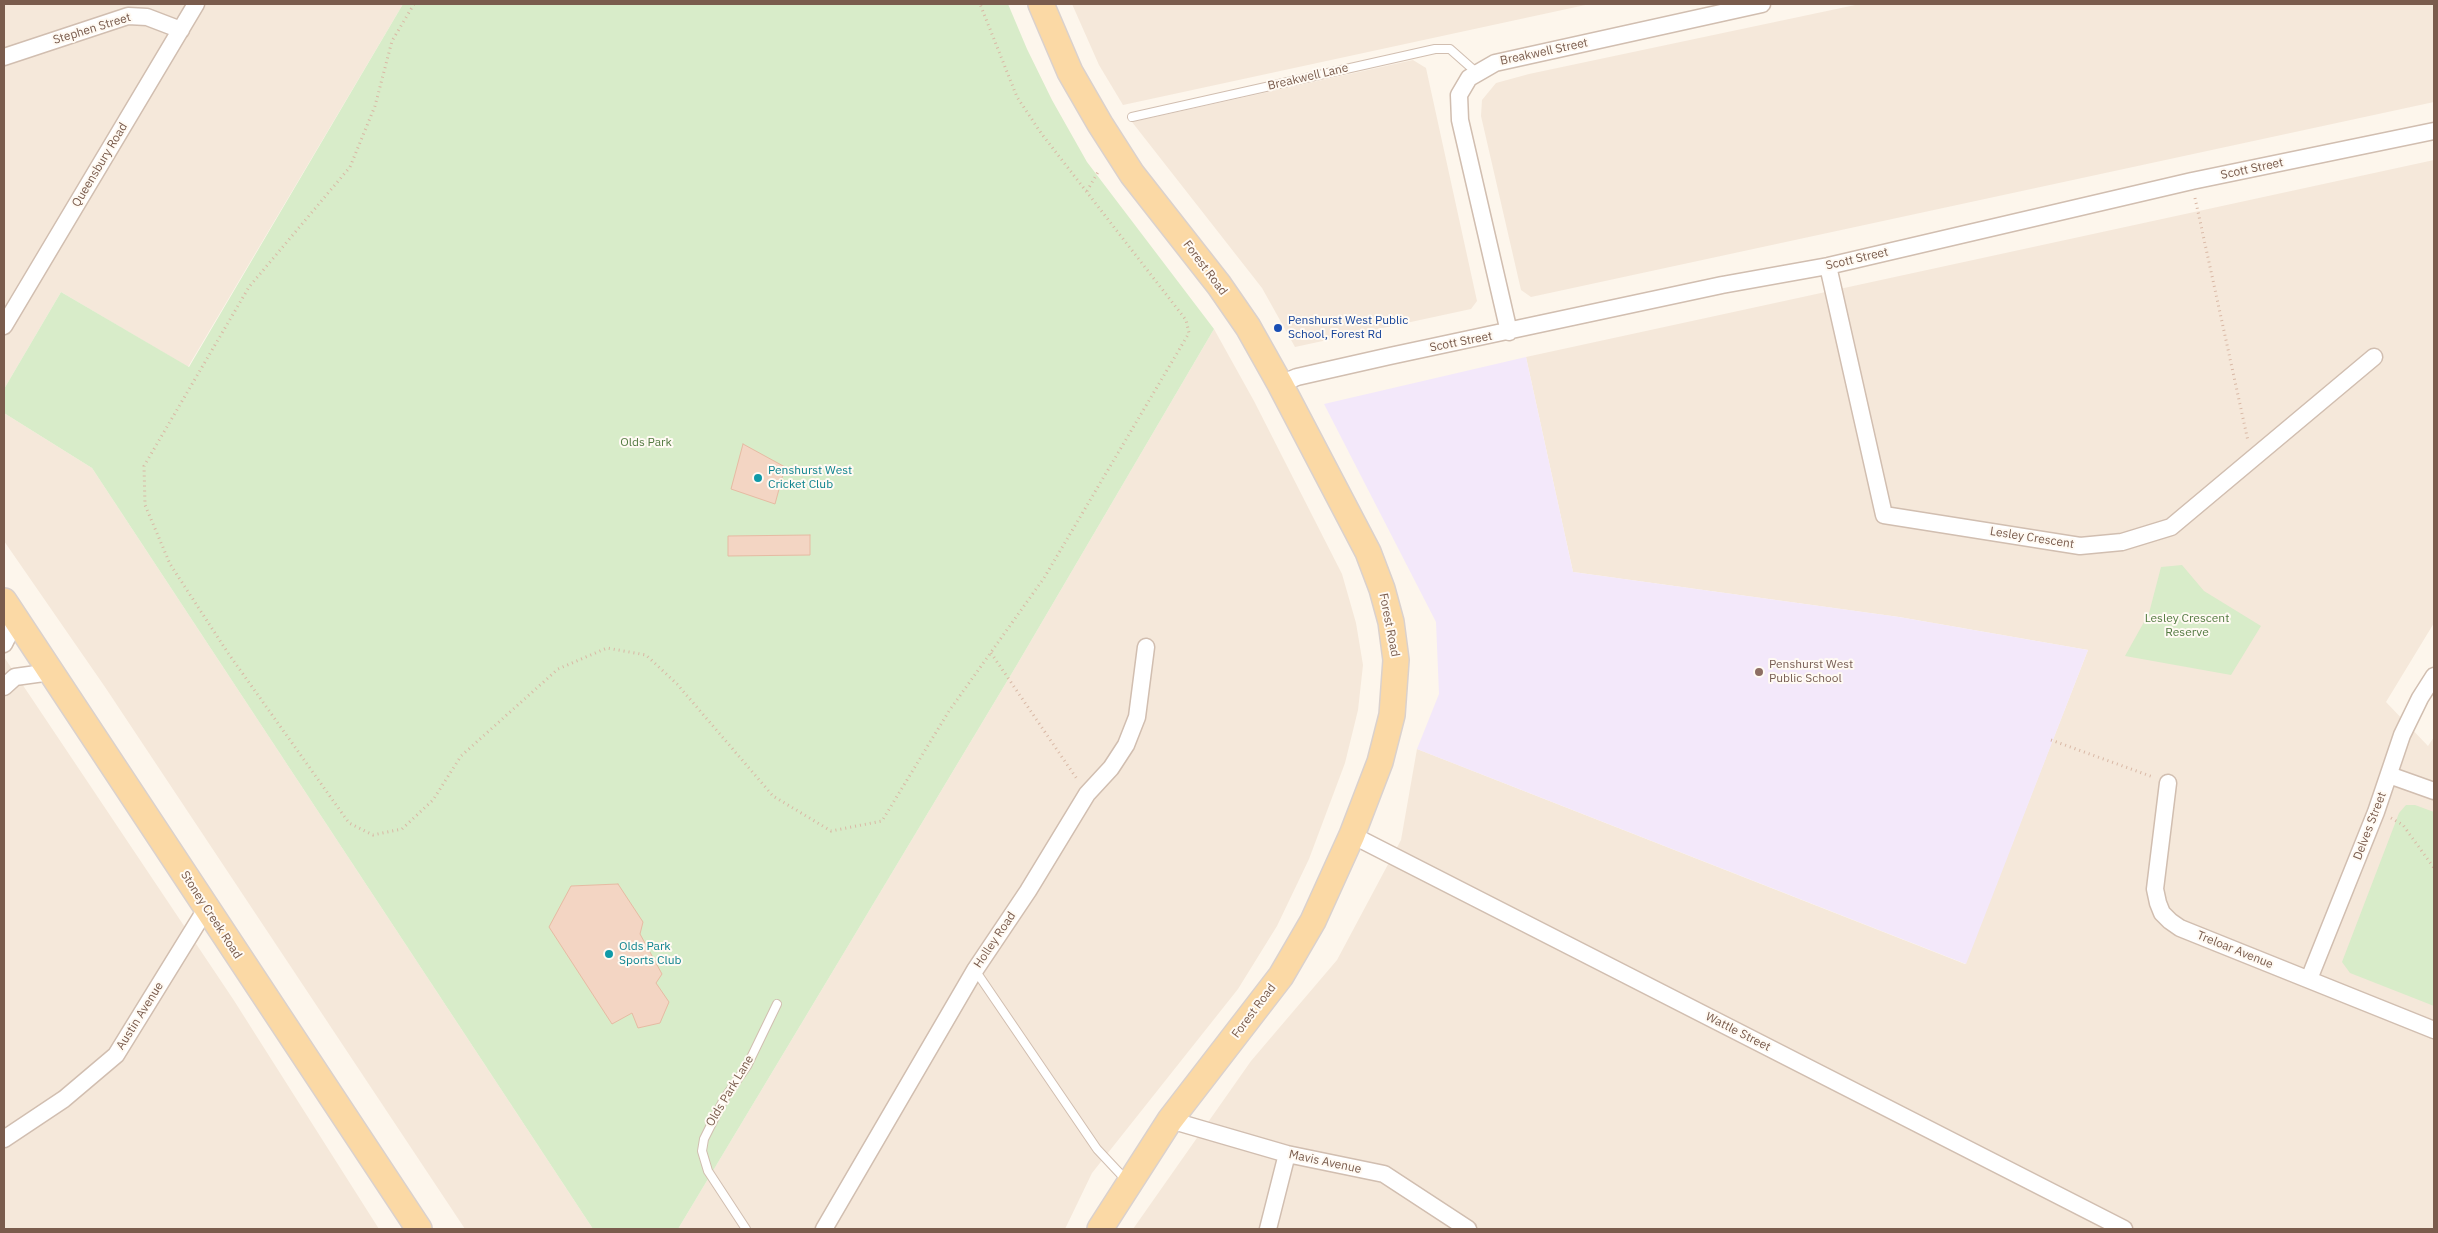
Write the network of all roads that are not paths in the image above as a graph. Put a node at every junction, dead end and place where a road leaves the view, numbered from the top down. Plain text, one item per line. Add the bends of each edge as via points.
1 (196, 4) edge
2 (1041, 4) edge
3 (1762, 4) edge
4 (180, 30) junction
5 (4, 57) edge
6 (1476, 72) junction
7 (1132, 117) dead end
8 (2434, 132) edge
9 (1828, 266) junction
10 (4, 326) edge
11 (1509, 332) junction
12 (2374, 357) dead end
13 (1280, 384) junction
14 (10, 610) edge
15 (4, 644) edge
16 (1146, 647) dead end
17 (50, 672) junction
18 (2434, 676) edge
19 (4, 687) edge
20 (2389, 775) junction
21 (2168, 783) road end
22 (2434, 792) edge
23 (1352, 836) junction
24 (206, 909) junction
25 (974, 970) junction
26 (2309, 979) junction
27 (777, 1004) dead end
28 (2434, 1030) edge
29 (1170, 1120) junction
30 (4, 1139) edge
31 (1287, 1154) junction
32 (1129, 1182) junction
33 (419, 1229) edge
34 (746, 1229) edge
35 (824, 1229) edge
36 (1100, 1229) edge
37 (1268, 1229) edge
38 (1468, 1229) edge
39 (2124, 1229) edge

1 - 4 street, Queensbury Road
2 - 13 main road, Forest Road via 1070,72 1100,124 1132,174 1234,306
3 - 6 street, Breakwell Street via 1495,63
4 - 5 street, Stephen Street via 147,17 128,16
4 - 10 street, Queensbury Road
6 - 7 lane, Breakwell Lane via 1450,49 1435,49
6 - 11 street, Breakwell Street via 1459,95 1460,120
8 - 9 street, Scott Street via 2192,182
9 - 11 street, Scott Street via 1722,285
9 - 12 street, Lesley Crescent via 1884,515 2080,546 2122,542 2171,527
11 - 13 street, Scott Street via 1390,356
13 - 23 main road, Forest Road via 1368,552 1391,622 1396,660 1392,715 1380,762
14 - 15 street
14 - 17 main road, Stoney Creek Road
16 - 25 street, Holley Road via 1137,717 1126,745 1111,768 1087,794 1028,891
17 - 19 street via 15,677
17 - 24 main road, Stoney Creek Road
18 - 20 street, Delves Street via 2411,716
20 - 22 street
20 - 26 street, Delves Street
21 - 26 street, Treloar Avenue via 2155,889 2162,913 2180,928
23 - 29 main road, Forest Road via 1297,952
23 - 39 street, Wattle Street
24 - 30 street, Austin Avenue via 116,1055 64,1099
24 - 33 main road, Stoney Creek Road
25 - 32 lane via 1098,1149
25 - 35 street, Holley Road
26 - 28 street, Treloar Avenue
27 - 34 lane, Olds Park Lane via 747,1066 720,1106 704,1139 702,1151 708,1171
29 - 31 street, Mavis Avenue
29 - 32 main road, Forest Road
31 - 37 street
31 - 38 street, Mavis Avenue via 1384,1174
32 - 36 main road, Forest Road

